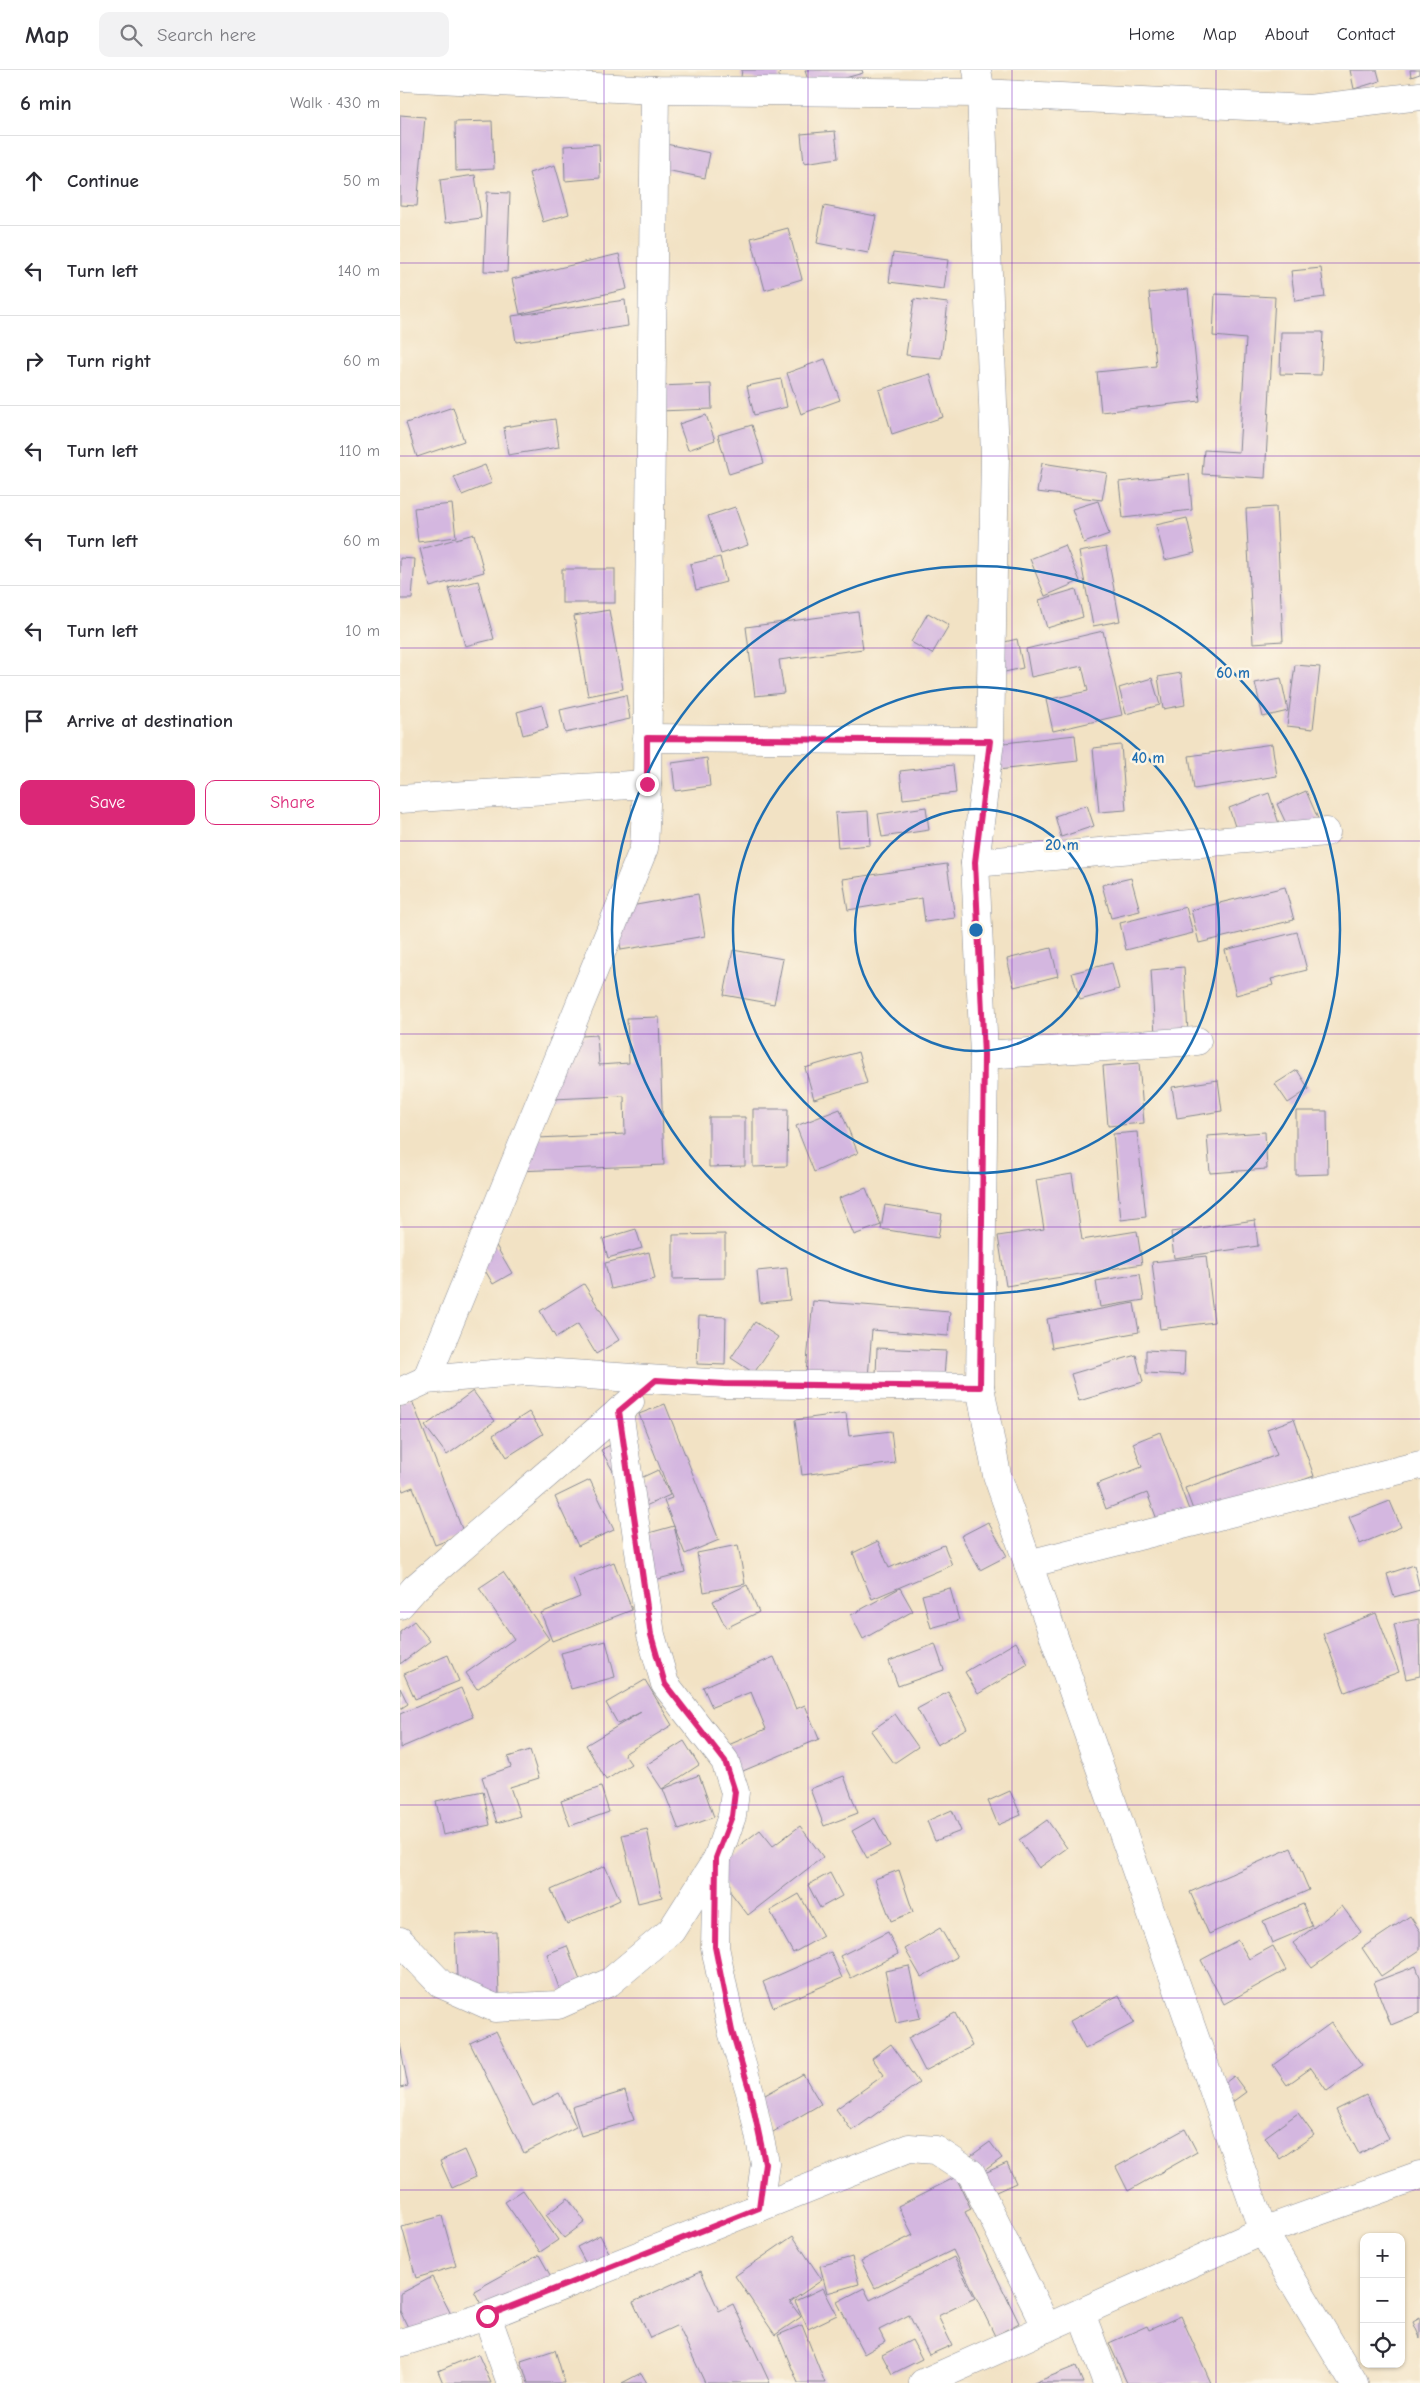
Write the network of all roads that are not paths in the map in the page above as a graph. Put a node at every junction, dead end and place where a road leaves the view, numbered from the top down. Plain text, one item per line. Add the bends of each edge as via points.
1 (400, 77) edge
2 (979, 81) edge
3 (655, 90) junction
4 (1420, 96) edge
5 (647, 738) junction
6 (990, 741) junction
7 (647, 784) junction
8 (400, 799) edge
9 (1326, 832) dead end
10 (975, 862) junction
11 (1197, 1041) dead end
12 (984, 1055) junction
13 (426, 1380) junction
14 (656, 1380) junction
15 (980, 1387) junction
16 (400, 1392) edge
17 (619, 1411) junction
18 (1420, 1465) edge
19 (1028, 1564) junction
20 (400, 1604) edge
21 (716, 1858) junction
22 (400, 1942) edge
23 (1420, 2175) edge
24 (759, 2208) junction
25 (1263, 2231) junction
26 (1081, 2313) junction
27 (487, 2316) junction
28 (1047, 2328) junction
29 (400, 2344) edge
30 (511, 2383) edge
31 (923, 2383) edge
32 (1107, 2383) edge
33 (1354, 2383) edge

1 - 3 street
2 - 3 street
2 - 4 street via 1309,109
2 - 6 street via 995,455
3 - 5 street
5 - 6 street
5 - 7 street
6 - 10 street
7 - 8 street
7 - 13 street via 644,848
9 - 10 street
10 - 12 street
11 - 12 street
12 - 15 street
13 - 14 street via 526,1371
13 - 16 street
14 - 15 street via 724,1384
14 - 17 street
15 - 19 street via 997,1475
17 - 20 street via 414,1588
17 - 21 street via 651,1635 665,1684 725,1761 735,1792 732,1816
18 - 19 street
19 - 25 street
21 - 22 street via 671,1930 610,1982 558,2005 495,2008 440,1984
21 - 24 street via 715,1947 765,2163
23 - 25 street
24 - 27 street
24 - 28 street via 909,2148 936,2150 971,2173
25 - 26 street
25 - 33 street
26 - 28 street
26 - 32 street
27 - 29 street
27 - 30 street
28 - 31 street

